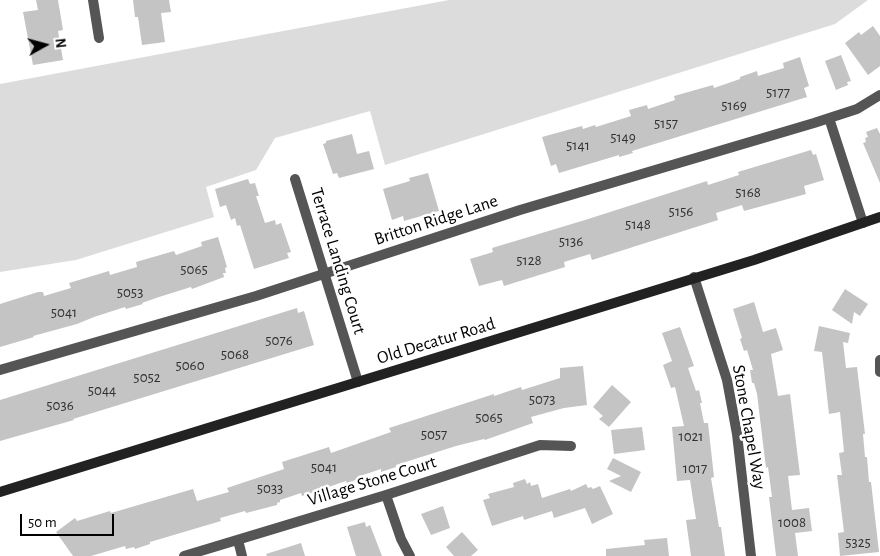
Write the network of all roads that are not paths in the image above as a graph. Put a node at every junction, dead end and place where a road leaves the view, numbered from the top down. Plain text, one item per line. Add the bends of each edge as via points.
1 (93, 0) edge
2 (99, 38) dead end
3 (880, 95) edge
4 (829, 118) junction
5 (295, 179) dead end
6 (880, 217) edge
7 (863, 223) junction
8 (325, 274) junction
9 (694, 278) junction
10 (880, 360) edge
11 (0, 370) edge
12 (880, 372) edge
13 (358, 382) junction
14 (571, 446) dead end
15 (0, 492) edge
16 (386, 495) junction
17 (238, 540) junction
18 (184, 556) edge
19 (242, 556) edge
20 (410, 556) edge
21 (751, 556) edge

1 - 2 street
3 - 4 street, Britton Ridge Lane via 857,109
4 - 7 street
4 - 8 street, Britton Ridge Lane via 520,210
5 - 8 street, Terrace Landing Court
6 - 7 street, Old Decatur Road
7 - 9 street, Old Decatur Road
8 - 11 street, Britton Ridge Lane
8 - 13 street, Terrace Landing Court
9 - 13 street, Old Decatur Road
9 - 21 street, Stone Chapel Way via 727,380 737,434
10 - 12 street
13 - 15 street, Old Decatur Road
14 - 16 street, Village Stone Court via 540,445
16 - 17 street, Village Stone Court
16 - 20 street via 401,540
17 - 18 street, Village Stone Court
17 - 19 street

